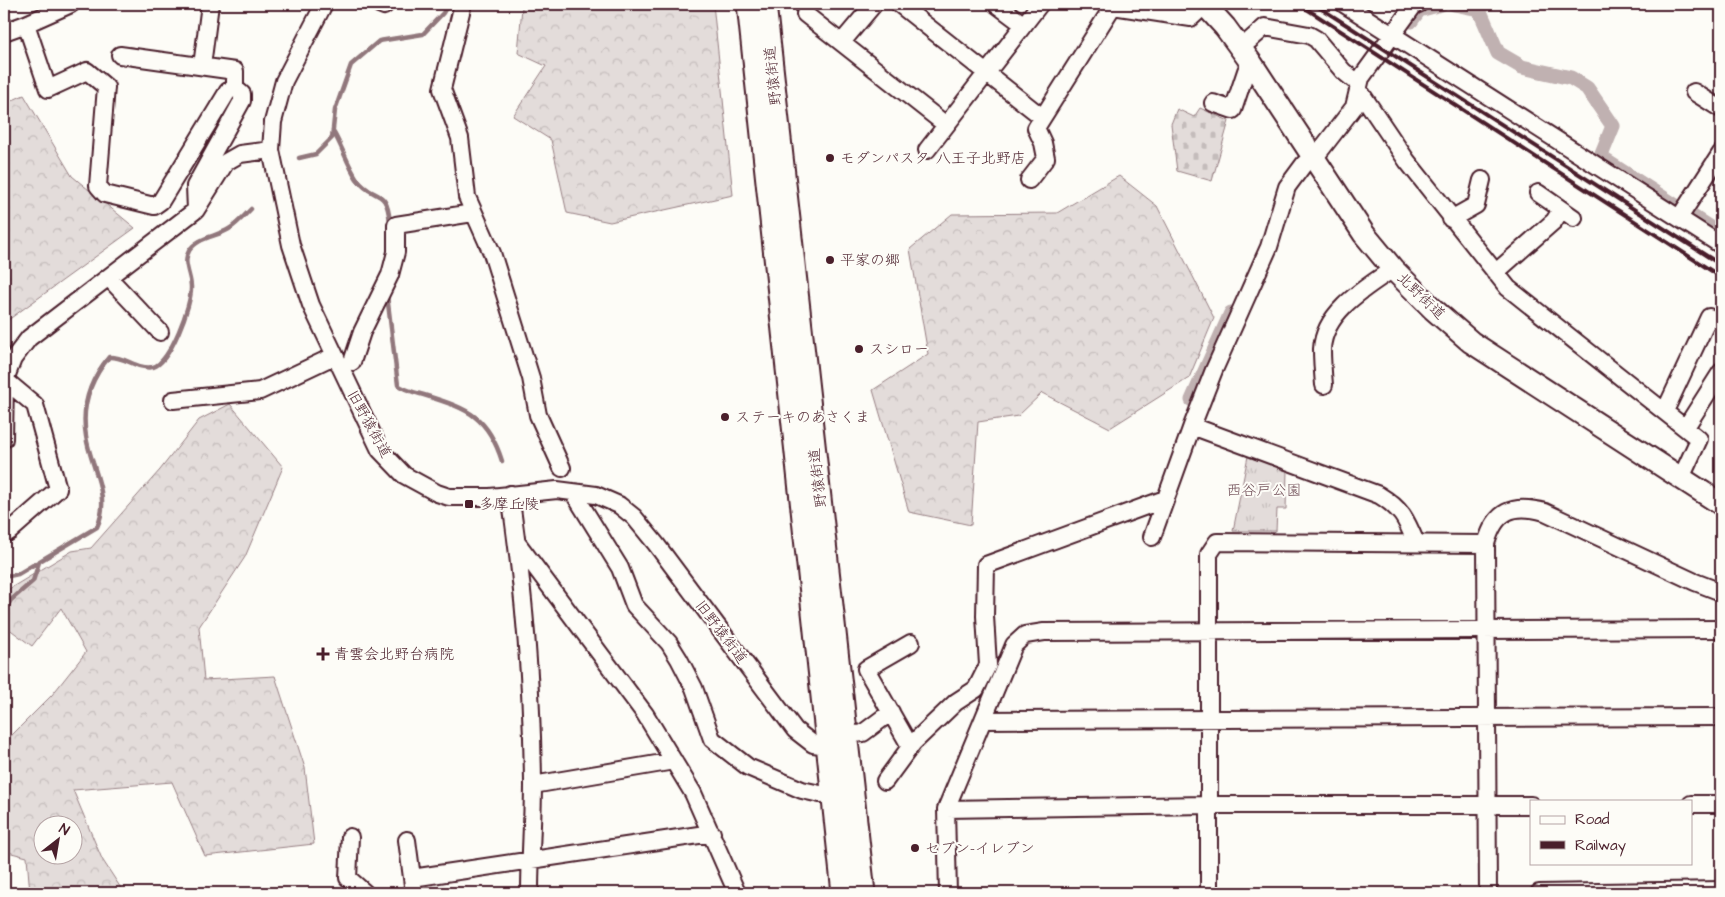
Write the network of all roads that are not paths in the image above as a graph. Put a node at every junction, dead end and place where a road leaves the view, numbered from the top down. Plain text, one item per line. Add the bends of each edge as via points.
1 (71, 4) edge
2 (210, 4) edge
3 (324, 4) edge
4 (379, 4) edge
5 (386, 4) edge
6 (463, 4) edge
7 (748, 4) edge
8 (765, 4) edge
9 (874, 4) edge
10 (900, 4) edge
11 (996, 4) edge
12 (1040, 4) edge
13 (1204, 4) edge
14 (1344, 4) edge
15 (1419, 4) edge
16 (1112, 5) edge
17 (805, 14) dead end
18 (26, 24) junction
19 (1024, 25) junction
20 (4, 32) edge
21 (1393, 35) junction
22 (842, 42) junction
23 (120, 55) dead end
24 (1246, 56) junction
25 (202, 66) junction
26 (986, 73) junction
27 (1359, 87) junction
28 (235, 88) junction
29 (1694, 92) dead end
30 (1213, 103) dead end
31 (1721, 109) edge
32 (1042, 117) junction
33 (946, 125) junction
34 (271, 150) junction
35 (927, 150) dead end
36 (1721, 153) edge
37 (1312, 158) junction
38 (1029, 180) dead end
39 (1482, 180) dead end
40 (1538, 193) dead end
41 (196, 210) junction
42 (474, 213) junction
43 (1679, 218) junction
44 (1452, 219) junction
45 (1721, 245) edge
46 (1392, 269) junction
47 (1495, 273) junction
48 (109, 278) junction
49 (1709, 317) dead end
50 (160, 332) dead end
51 (334, 344) junction
52 (1721, 372) edge
53 (5, 380) junction
54 (1324, 385) dead end
55 (173, 400) dead end
56 (1665, 411) junction
57 (1192, 426) junction
58 (1686, 427) junction
59 (4, 440) edge
60 (562, 468) dead end
61 (1681, 478) junction
62 (573, 492) junction
63 (510, 494) junction
64 (1165, 499) junction
65 (1721, 504) edge
66 (4, 529) edge
67 (1152, 537) dead end
68 (1416, 543) junction
69 (518, 544) junction
70 (1486, 544) junction
71 (1721, 592) edge
72 (1721, 629) edge
73 (1209, 630) junction
74 (1487, 630) junction
75 (912, 643) dead end
76 (891, 712) junction
77 (1721, 717) edge
78 (1487, 718) junction
79 (983, 720) junction
80 (1208, 721) junction
81 (847, 741) junction
82 (826, 746) junction
83 (910, 746) junction
84 (674, 761) junction
85 (885, 781) dead end
86 (533, 785) junction
87 (832, 793) junction
88 (1530, 804) edge
89 (1692, 804) edge
90 (1721, 804) edge
91 (1210, 805) junction
92 (1488, 805) junction
93 (946, 809) junction
94 (712, 833) junction
95 (350, 836) dead end
96 (407, 840) dead end
97 (530, 860) junction
98 (413, 885) edge
99 (1721, 890) edge
100 (365, 893) edge
101 (530, 893) edge
102 (736, 893) edge
103 (844, 893) edge
104 (864, 893) edge
105 (948, 893) edge
106 (1209, 893) edge
107 (1488, 893) edge
108 (1539, 893) edge

1 - 18 street
2 - 25 street
3 - 34 street, 旧野猿街道 via 284,81 273,122
4 - 5 street
6 - 42 street via 442,89 460,138 467,197
7 - 82 main road, 野猿街道
8 - 81 main road, 野猿街道
9 - 22 street
10 - 26 street
11 - 19 street
12 - 19 street
13 - 16 street via 1191,18
13 - 24 main road, 北野街道
14 - 21 street
15 - 21 street via 1414,5
16 - 32 street
17 - 22 street
18 - 20 street
18 - 28 street via 48,89 87,71 106,87 98,186 104,194 154,206 161,200 228,90
19 - 26 street
21 - 27 street
21 - 43 street
22 - 33 street
23 - 25 street
24 - 27 street via 1265,27 1309,35
24 - 30 street via 1246,71 1233,110
24 - 37 main road, 北野街道
25 - 28 street via 235,71
26 - 32 street
26 - 33 street
27 - 37 street via 1354,107
27 - 44 street via 1407,161
28 - 41 street via 242,94 242,101 195,186
29 - 31 street
32 - 38 street via 1036,128 1046,158
33 - 35 street
34 - 41 street via 240,154 226,162
34 - 51 street, 旧野猿街道 via 291,245
36 - 43 street
37 - 46 main road, 北野街道
37 - 57 street via 1287,187 1270,247
39 - 44 street via 1476,205
40 - 47 street via 1568,214 1554,221
41 - 48 street
42 - 51 street via 396,225 396,252 390,275 362,332 352,362
42 - 60 street via 492,254 531,378 538,415
43 - 45 street
44 - 47 street
46 - 54 street via 1357,294 1331,323 1322,347
46 - 61 main road, 北野街道 via 1470,342
47 - 56 street via 1533,310
48 - 50 street
48 - 53 street via 29,338 13,359
49 - 56 street
51 - 55 street via 260,391
51 - 63 street, 旧野猿街道 via 380,450 404,475 449,497
52 - 58 street
53 - 59 street
53 - 66 street via 35,405 58,489 9,532
56 - 58 street
57 - 64 street
57 - 68 street via 1379,495 1396,506 1406,518
58 - 61 street via 1699,439
61 - 65 main road, 北野街道
62 - 63 street, 旧野猿街道 via 557,490
62 - 82 street, 旧野猿街道 via 596,495 619,505 634,517 788,721 813,744
62 - 87 street via 620,568 634,605 669,643 679,659 694,688 712,739 748,767 802,790
63 - 69 street
64 - 67 street
64 - 83 street via 986,565 988,665 976,689 956,702
68 - 70 street
68 - 73 street via 1217,542 1209,554
69 - 84 street via 645,714
69 - 86 street via 530,686
70 - 71 street via 1494,522 1507,511 1526,506
70 - 74 street
72 - 74 street
73 - 74 street
73 - 79 street via 1025,635 1014,645
73 - 80 street
74 - 78 street
75 - 76 street via 866,669
76 - 81 street
76 - 83 street
77 - 78 street
78 - 80 street
78 - 92 street
79 - 80 street
79 - 93 street
80 - 91 street
81 - 82 street, 旧野猿街道
81 - 104 main road, 野猿街道
82 - 87 main road, 野猿街道
83 - 85 street
84 - 86 street
84 - 94 street
86 - 97 street
87 - 103 main road, 野猿街道
88 - 92 street
89 - 90 street
91 - 92 street
91 - 93 street
91 - 106 street
92 - 107 street
93 - 105 street
94 - 97 street
94 - 102 street
95 - 100 street via 348,878
96 - 98 street
97 - 98 street
97 - 101 street
99 - 108 street

